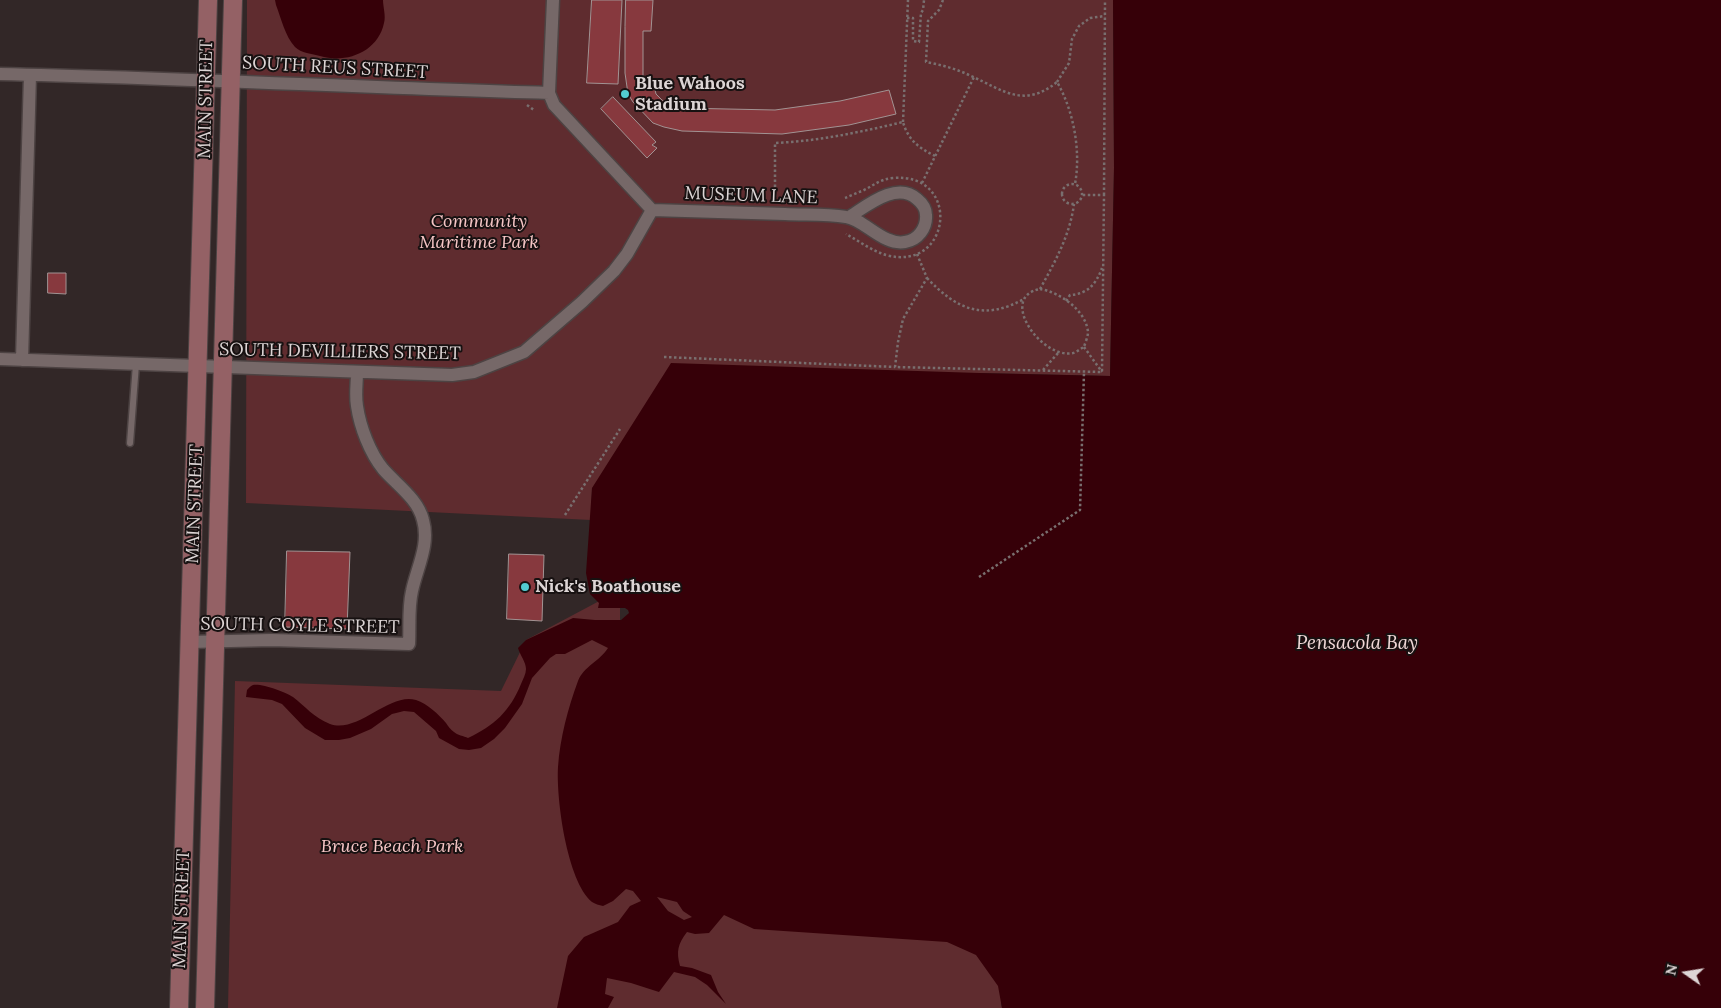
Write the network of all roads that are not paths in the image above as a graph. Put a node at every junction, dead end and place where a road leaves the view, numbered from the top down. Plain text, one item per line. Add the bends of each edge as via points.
1 (208, 0) edge
2 (233, 0) edge
3 (553, 0) edge
4 (0, 74) edge
5 (30, 75) junction
6 (207, 79) junction
7 (231, 81) junction
8 (549, 93) junction
9 (652, 210) junction
10 (849, 217) junction
11 (0, 359) edge
12 (22, 360) junction
13 (136, 364) junction
14 (199, 366) junction
15 (223, 367) junction
16 (357, 372) junction
17 (130, 443) dead end
18 (216, 641) junction
19 (190, 642) junction
20 (179, 1008) edge
21 (205, 1008) edge

1 - 6 main road, MAIN STREET
2 - 7 main road
3 - 8 street
4 - 5 street, SOUTH REUS STREET
5 - 6 street, SOUTH REUS STREET
5 - 12 street
6 - 7 street, SOUTH REUS STREET
6 - 14 main road, MAIN STREET
7 - 8 street, SOUTH REUS STREET
7 - 15 main road
8 - 9 street via 554,105
9 - 10 street, MUSEUM LANE
9 - 16 street, SOUTH DEVILLIERS STREET via 614,271 524,352 474,372 452,375
10 - 10 street, MUSEUM LANE via 880,236 904,242 922,231 927,221 926,211 912,194 894,193
11 - 12 street, SOUTH DEVILLIERS STREET
12 - 13 street, SOUTH DEVILLIERS STREET
13 - 14 street, SOUTH DEVILLIERS STREET
13 - 17 lane
14 - 15 street, SOUTH DEVILLIERS STREET
14 - 19 main road, MAIN STREET
15 - 16 street, SOUTH DEVILLIERS STREET
15 - 18 main road
16 - 18 street, SOUTH COYLE STREET via 356,404 371,448 382,467 411,498 423,519 423,554 411,592 409,644
18 - 19 street, SOUTH COYLE STREET
18 - 21 main road
19 - 20 main road, MAIN STREET

